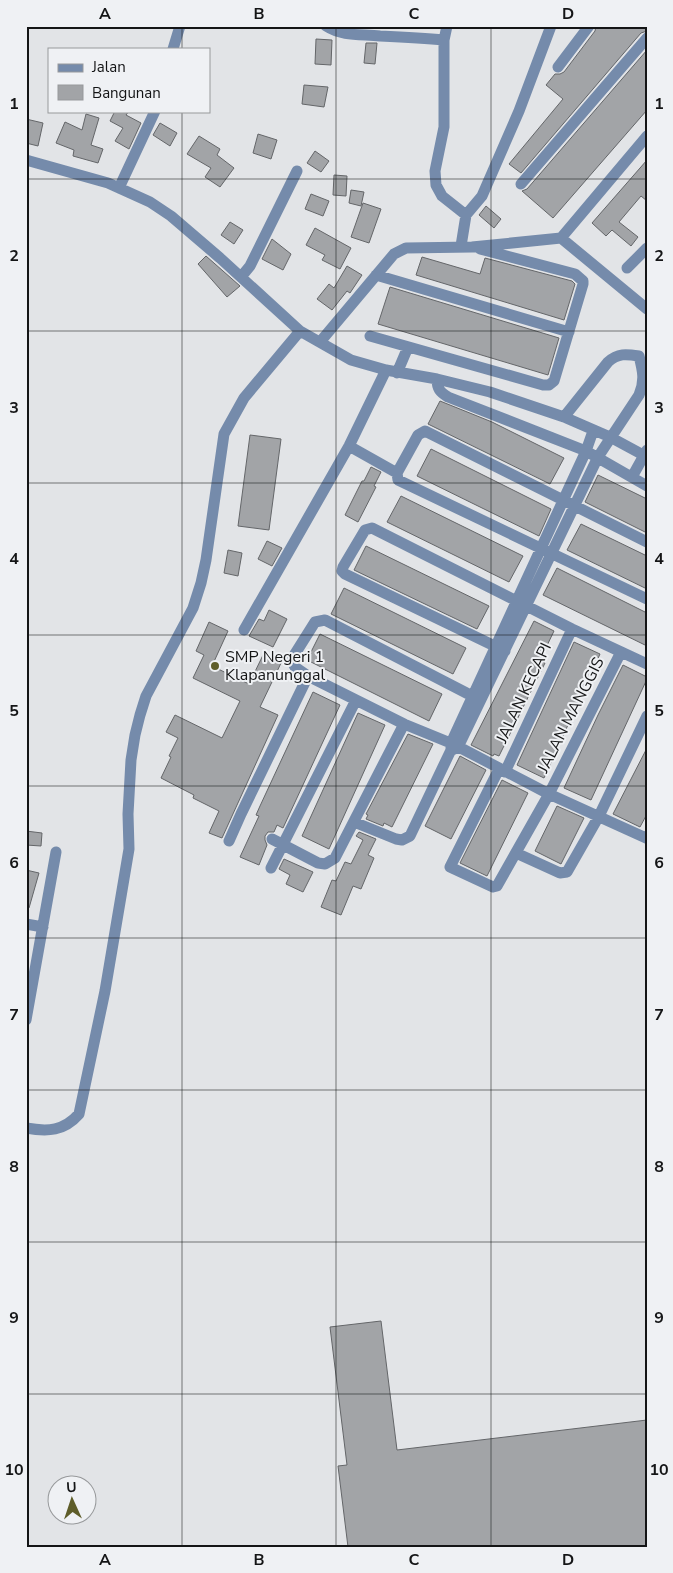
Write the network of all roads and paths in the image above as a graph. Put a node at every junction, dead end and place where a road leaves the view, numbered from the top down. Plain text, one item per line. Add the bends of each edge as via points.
1 (180, 26) edge
2 (326, 26) edge
3 (447, 26) edge
4 (551, 26) edge
5 (589, 26) edge
6 (370, 31) edge
7 (647, 38) edge
8 (444, 40) junction
9 (173, 48) edge
10 (558, 66) dead end
11 (155, 112) edge
12 (647, 136) edge
13 (26, 160) edge
14 (297, 171) dead end
15 (521, 184) dead end
16 (119, 188) junction
17 (466, 215) junction
18 (561, 238) junction
19 (467, 246) junction
20 (647, 248) edge
21 (627, 268) dead end
22 (376, 276) junction
23 (242, 277) junction
24 (647, 309) edge
25 (300, 330) junction
26 (569, 332) junction
27 (370, 336) dead end
28 (320, 342) junction
29 (408, 346) junction
30 (643, 352) edge
31 (392, 372) junction
32 (437, 379) junction
33 (564, 418) junction
34 (593, 431) junction
35 (610, 437) junction
36 (349, 446) junction
37 (586, 451) junction
38 (646, 454) edge
39 (598, 457) junction
40 (397, 473) junction
41 (632, 477) junction
42 (647, 486) edge
43 (563, 501) junction
44 (575, 508) junction
45 (647, 542) edge
46 (546, 551) junction
47 (647, 599) edge
48 (521, 602) junction
49 (572, 629) junction
50 (244, 630) dead end
51 (500, 648) junction
52 (621, 652) junction
53 (647, 664) edge
54 (308, 676) junction
55 (476, 698) junction
56 (356, 700) junction
57 (645, 723) edge
58 (404, 724) junction
59 (453, 747) junction
60 (502, 770) junction
61 (548, 794) junction
62 (599, 816) junction
63 (354, 822) junction
64 (646, 837) edge
65 (229, 841) dead end
66 (278, 842) junction
67 (56, 852) dead end
68 (516, 853) junction
69 (271, 868) dead end
70 (26, 924) edge
71 (43, 927) junction
72 (30, 978) edge
73 (26, 1020) edge
74 (26, 1128) edge

1 - 9 street
2 - 6 street via 354,36
3 - 8 street
4 - 17 street via 482,196
5 - 10 street
6 - 8 street
7 - 15 street
8 - 17 street via 444,127 435,172 436,185 442,196
11 - 16 street
12 - 18 street
13 - 16 street
14 - 23 street
16 - 23 street via 171,216
17 - 19 street
18 - 19 street
18 - 24 street
19 - 22 street via 406,248 394,254
19 - 26 street via 581,278 583,284
20 - 21 street
22 - 26 street
22 - 28 street
23 - 25 street
25 - 28 street
25 - 74 street via 244,398 224,434 201,583 193,608 146,696 140,715 131,760 129,849 80,1114 60,1128
26 - 29 street via 554,381 549,385
27 - 29 street
28 - 31 street via 351,360
29 - 31 street
30 - 33 street via 614,356
30 - 35 street via 643,386
31 - 32 street
31 - 36 street
32 - 33 street via 490,392
32 - 37 street via 440,392 448,397
33 - 34 street
34 - 35 street
34 - 37 street
35 - 38 street
35 - 39 street
36 - 40 street
36 - 50 street
37 - 39 street
37 - 43 street
38 - 41 street
39 - 41 street
39 - 44 street
40 - 43 street via 418,435 425,431
40 - 46 street via 398,480
41 - 42 street
43 - 44 street
43 - 46 street
44 - 45 street
44 - 46 street
46 - 47 street
46 - 48 street
48 - 49 street
48 - 51 street
48 - 51 street via 372,528 365,530 343,567 345,574
49 - 52 street
49 - 60 street, JALAN KECAPI
51 - 55 street
52 - 53 street
52 - 61 street, JALAN MANGGIS
54 - 55 street via 295,667 293,657 315,622 325,620
54 - 56 street, JALAN MANGGIS
54 - 65 street
55 - 59 street
56 - 58 street, JALAN MANGGIS
56 - 66 street
57 - 62 street
58 - 59 street, JALAN MANGGIS
58 - 63 street
59 - 60 street, JALAN MANGGIS
59 - 63 street via 410,836 396,839
60 - 61 street, JALAN MANGGIS
60 - 68 street, JALAN KECAPI via 450,867 493,887 497,886
61 - 62 street, JALAN MANGGIS
61 - 68 street
62 - 64 street, JALAN MANGGIS
62 - 68 street via 567,872 560,873
63 - 66 street via 335,858 323,865
66 - 69 street
67 - 71 street
70 - 71 street
71 - 72 street
72 - 73 street

